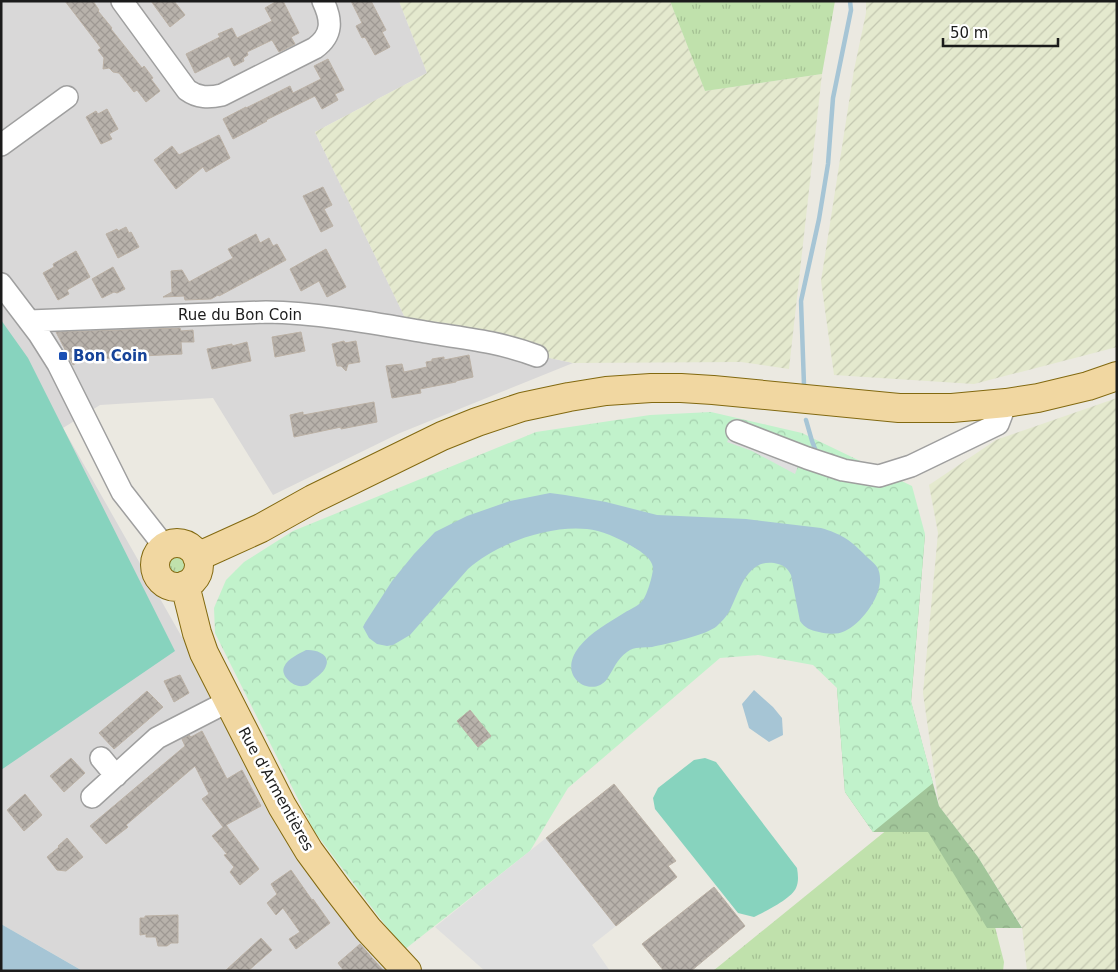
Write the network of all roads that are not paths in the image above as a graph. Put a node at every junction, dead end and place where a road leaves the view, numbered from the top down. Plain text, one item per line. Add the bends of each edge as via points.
1 (122, 1) edge
2 (323, 1) edge
3 (67, 97) dead end
4 (1, 145) edge
5 (1, 284) edge
6 (29, 321) junction
7 (537, 356) dead end
8 (1117, 376) edge
9 (1006, 404) junction
10 (737, 431) dead end
11 (165, 547) junction
12 (197, 557) junction
13 (185, 585) junction
14 (229, 702) junction
15 (101, 758) dead end
16 (116, 776) junction
17 (92, 797) dead end
18 (407, 971) edge

1 - 2 street via 187,90 208,97 222,95 320,44 330,26
3 - 4 street
5 - 6 street
6 - 7 street, Rue du Bon Coin via 284,312 490,343
6 - 11 street via 58,364 122,492
8 - 9 main road via 1062,393
9 - 10 street via 998,424 912,466 879,476 843,470
9 - 12 main road via 899,408 667,387 569,397 522,407 442,436
11 - 12 main road via 172,543 184,544
11 - 13 main road via 156,560 159,576 169,585
12 - 13 main road via 197,573
13 - 14 main road, Rue d'Armentières via 200,643
14 - 16 street via 157,738
14 - 18 main road, Rue d'Armentières via 309,851 358,916
15 - 16 street
16 - 17 street

